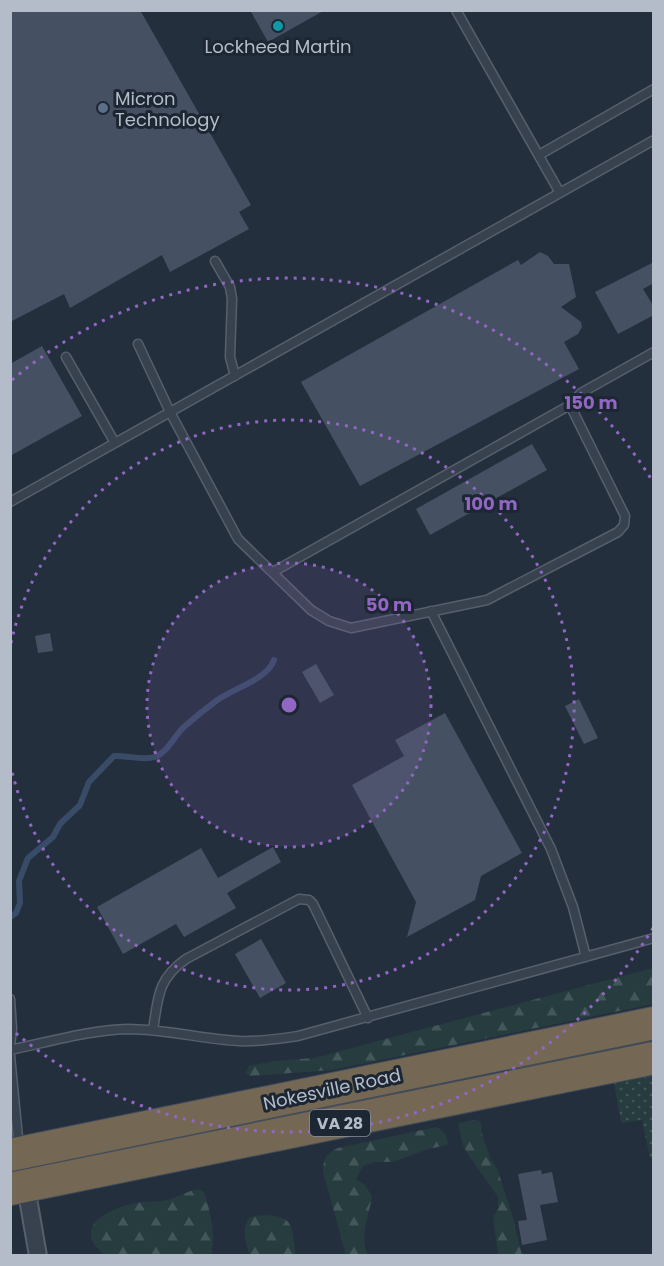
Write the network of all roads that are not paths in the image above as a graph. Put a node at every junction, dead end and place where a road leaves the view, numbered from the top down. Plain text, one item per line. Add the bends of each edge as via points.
1 (456, 10) edge
2 (654, 89) edge
3 (654, 140) edge
4 (539, 155) junction
5 (561, 193) junction
6 (215, 261) dead end
7 (138, 344) dead end
8 (654, 352) edge
9 (66, 357) dead end
10 (235, 376) junction
11 (570, 405) junction
12 (170, 412) junction
13 (115, 443) junction
14 (10, 502) edge
15 (273, 573) junction
16 (431, 611) junction
17 (654, 938) edge
18 (586, 957) junction
19 (10, 999) edge
20 (368, 1018) junction
21 (654, 1023) edge
22 (153, 1030) junction
23 (592, 1036) junction
24 (10, 1046) edge
25 (10, 1050) edge
26 (10, 1056) edge
27 (654, 1058) edge
28 (599, 1069) junction
29 (15, 1154) edge
30 (18, 1188) edge
31 (38, 1256) edge

1 - 4 lane
2 - 4 lane
3 - 5 lane
4 - 5 lane
5 - 10 lane
6 - 10 lane via 230,287 230,357
7 - 12 lane
8 - 11 lane via 581,393
9 - 13 lane
10 - 12 lane
11 - 15 lane
11 - 16 lane via 625,516 624,525 487,600
12 - 13 lane
12 - 15 lane via 238,539
13 - 14 lane
15 - 16 lane via 311,610 343,627 368,626
16 - 18 lane via 551,849 573,906
17 - 18 lane
18 - 20 lane
19 - 24 lane
20 - 22 lane via 267,1041
20 - 22 lane via 313,904 299,899 170,971 160,990
21 - 23 highway, Nokesville Road / VA 28
22 - 25 lane via 95,1032
23 - 28 highway
23 - 29 highway, Nokesville Road / VA 28
26 - 29 lane
27 - 28 highway, Nokesville Road / VA 28
28 - 30 highway, Nokesville Road / VA 28
29 - 30 street
30 - 31 street

